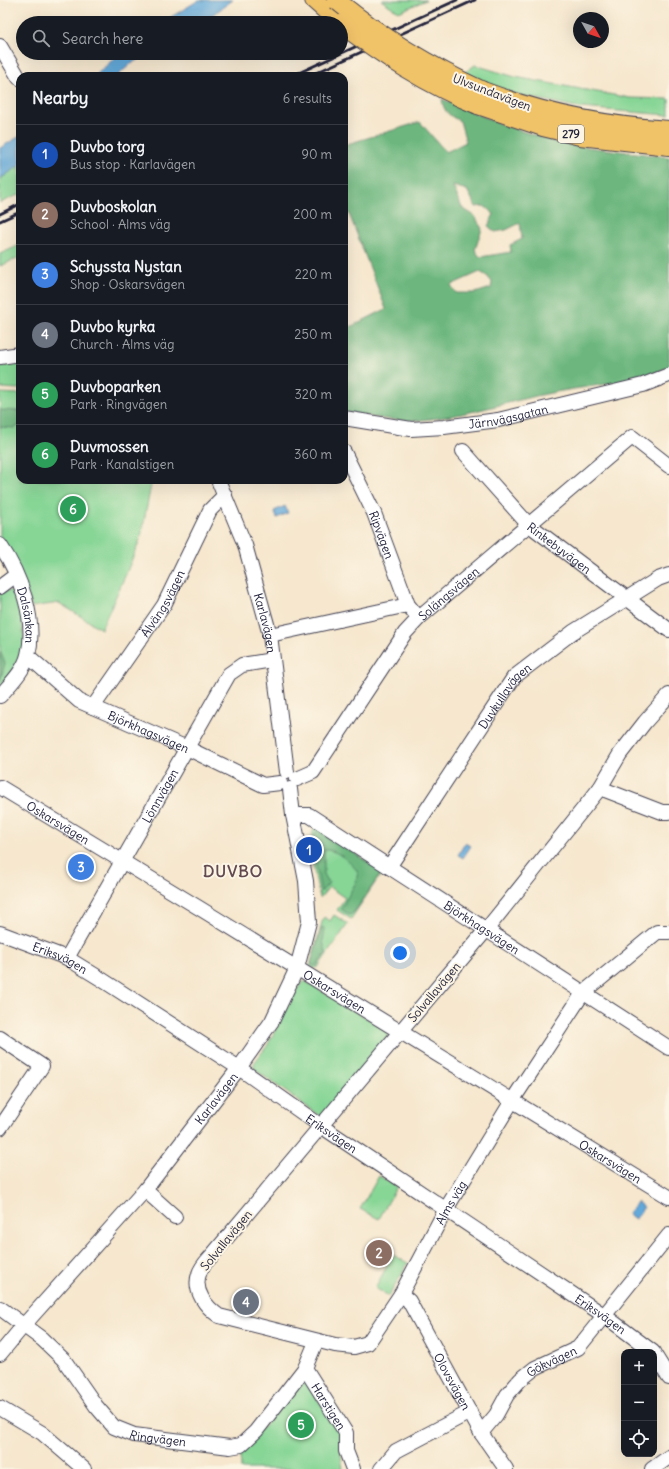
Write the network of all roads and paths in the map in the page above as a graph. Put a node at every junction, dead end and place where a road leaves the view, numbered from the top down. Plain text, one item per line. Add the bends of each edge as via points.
1 (314, 0) edge
2 (336, 0) edge
3 (332, 16) edge
4 (348, 29) edge
5 (0, 46) edge
6 (16, 73) edge
7 (480, 98) junction
8 (669, 130) edge
9 (669, 146) edge
10 (16, 355) edge
11 (0, 357) edge
12 (669, 375) edge
13 (348, 419) edge
14 (464, 451) dead end
15 (348, 460) edge
16 (669, 466) edge
17 (222, 485) edge
18 (528, 524) junction
19 (0, 545) edge
20 (669, 575) edge
21 (16, 576) junction
22 (0, 587) edge
23 (628, 598) junction
24 (408, 605) junction
25 (419, 618) junction
26 (669, 630) edge
27 (270, 636) junction
28 (28, 656) junction
29 (272, 660) junction
30 (669, 695) edge
31 (0, 696) edge
32 (93, 708) junction
33 (187, 748) junction
34 (288, 781) junction
35 (0, 787) edge
36 (600, 788) junction
37 (669, 812) edge
38 (293, 816) junction
39 (122, 861) junction
40 (389, 867) junction
41 (486, 930) junction
42 (669, 932) edge
43 (0, 934) edge
44 (67, 958) junction
45 (297, 968) junction
46 (583, 993) junction
47 (400, 1032) junction
48 (0, 1038) edge
49 (669, 1048) edge
50 (239, 1068) junction
51 (512, 1101) junction
52 (321, 1126) junction
53 (0, 1128) edge
54 (145, 1190) junction
55 (669, 1197) edge
56 (446, 1209) junction
57 (175, 1217) dead end
58 (669, 1235) edge
59 (198, 1285) joint
60 (401, 1294) junction
61 (0, 1308) edge
62 (605, 1316) junction
63 (24, 1325) junction
64 (316, 1342) junction
65 (648, 1349) edge
66 (0, 1354) edge
67 (657, 1359) edge
68 (305, 1368) junction
69 (669, 1378) edge
70 (0, 1408) edge
71 (470, 1412) junction
72 (481, 1433) junction
73 (669, 1457) edge
74 (84, 1469) edge
75 (353, 1469) edge
76 (380, 1469) edge
77 (506, 1469) edge
78 (652, 1469) edge

1 - 3 main road, Ulvsundavägen / 279
2 - 7 main road, Ulvsundavägen / 279, bridge via 413,56
4 - 7 main road, Ulvsundavägen / 279, bridge via 406,69 440,88
5 - 6 street
7 - 8 main road, Ulvsundavägen / 279 via 522,104 611,125
7 - 9 main road, Ulvsundavägen / 279 via 510,117 580,136
10 - 11 street
12 - 13 street, Järnvägsgatan via 643,385 498,420 411,429
14 - 18 street, Rinkebyvägen
15 - 24 street, Ripvägen via 380,528
16 - 18 street, Solängsvägen via 632,436
17 - 27 street, Karlavägen via 245,545
17 - 32 street, Älvängsvägen via 164,605
18 - 23 street, Rinkebyvägen
18 - 25 street, Solängsvägen
19 - 21 street, Dalsänkan via 10,560
20 - 23 street, Duvkullavägen
21 - 22 street
21 - 28 street, Dalsänkan via 24,593 28,611
23 - 26 street, Rinkebyvägen
23 - 40 street, Duvkullavägen via 573,632 514,677
24 - 25 street, Ripvägen
24 - 27 street
25 - 34 street, Solängsvägen via 405,633 313,772
27 - 29 street, Karlavägen
28 - 31 street, Dalsänkan via 15,679
28 - 32 street, Björkhagsvägen via 79,701
29 - 33 street, Lönnvägen via 242,665 229,674
29 - 34 street, Karlavägen
30 - 36 street, Solvallavägen via 620,754
32 - 33 street, Björkhagsvägen
33 - 34 street, Björkhagsvägen via 263,786
33 - 39 street, Lönnvägen
34 - 38 street, Karlavägen
35 - 39 street, Oskarsvägen
36 - 37 street via 662,812
36 - 41 street, Solvallavägen
38 - 40 street, Björkhagsvägen via 309,815
38 - 45 street, Karlavägen via 306,881 309,922
39 - 44 street, Lönnvägen
39 - 45 street, Oskarsvägen
40 - 41 street, Björkhagsvägen
41 - 46 street, Björkhagsvägen
41 - 47 street, Solvallavägen
42 - 46 street, Alms väg via 657,932
43 - 44 street, Eriksvägen
44 - 50 street, Eriksvägen
45 - 47 street, Oskarsvägen
45 - 50 street, Karlavägen via 272,1021
46 - 49 street, Björkhagsvägen
46 - 51 street, Alms väg
47 - 51 street, Oskarsvägen
47 - 52 street, Solvallavägen
48 - 53 street via 42,1066
50 - 52 street, Eriksvägen
50 - 54 street, Karlavägen
51 - 55 street, Oskarsvägen
51 - 56 street, Alms väg
52 - 56 street, Eriksvägen
52 - 59 street, Solvallavägen via 214,1253 199,1273
54 - 57 street
54 - 63 street, Karlavägen
56 - 60 street, Alms väg
56 - 62 street, Eriksvägen
58 - 62 street, Gökvägen
59 - 64 street, Alms väg via 205,1303 219,1316
60 - 64 street, Alms väg via 368,1342 354,1347
60 - 71 street, Olovsvägen via 409,1301
61 - 63 street, Ringvägen
62 - 65 street, Eriksvägen
62 - 72 street, Gökvägen via 578,1348 535,1368 520,1380 507,1395 496,1416
63 - 66 street, Karlavägen
63 - 68 street, Ringvägen via 64,1360 106,1420 120,1431 134,1435 230,1447 241,1445 256,1431
64 - 68 street, Ringvägen
67 - 69 street, Eriksvägen
68 - 75 street, Harstigen via 346,1433 346,1451
70 - 74 street via 38,1429
71 - 72 street, Olovsvägen
71 - 76 street via 396,1451
72 - 77 street, Olovsvägen
73 - 78 street

